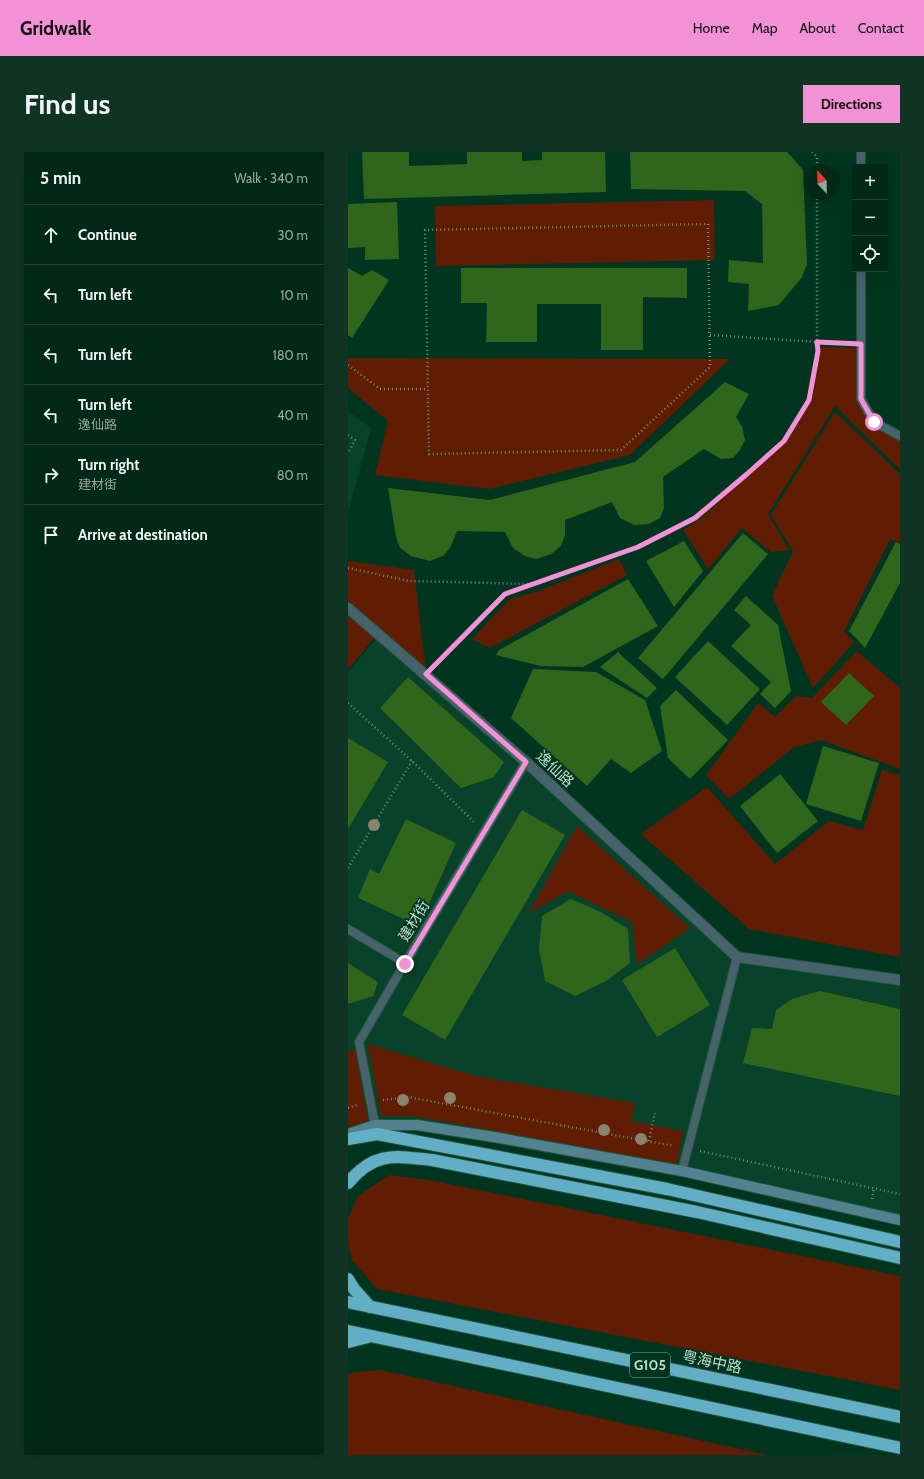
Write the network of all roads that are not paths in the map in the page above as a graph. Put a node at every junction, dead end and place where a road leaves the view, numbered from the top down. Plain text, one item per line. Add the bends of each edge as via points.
1 (861, 152) edge
2 (861, 164) edge
3 (861, 272) edge
4 (900, 436) edge
5 (348, 608) edge
6 (526, 762) junction
7 (348, 928) edge
8 (737, 957) junction
9 (405, 964) junction
10 (900, 980) edge
11 (375, 1125) junction
12 (348, 1134) edge
13 (348, 1139) edge
14 (682, 1171) junction
15 (348, 1183) edge
16 (900, 1220) edge
17 (900, 1242) edge
18 (900, 1258) edge
19 (348, 1279) edge
20 (348, 1302) edge
21 (370, 1307) junction
22 (348, 1331) edge
23 (372, 1336) junction
24 (348, 1342) edge
25 (900, 1418) edge
26 (900, 1448) edge

1 - 2 lane
3 - 4 lane via 861,399 874,422
5 - 6 street, 逸仙路
6 - 8 street, 逸仙路
6 - 9 lane, 建材街
7 - 9 lane
8 - 10 street
8 - 14 lane
9 - 11 lane, 建材街 via 359,1042
11 - 12 main road
11 - 14 main road via 417,1125
13 - 17 highway via 377,1134 400,1138 667,1189
14 - 16 main road
15 - 18 highway via 370,1162 387,1157 432,1160 697,1212
19 - 21 highway
20 - 21 highway, G105
21 - 25 highway, 粤海中路 / G105
22 - 23 highway, G105
23 - 24 highway
23 - 26 highway, G105

